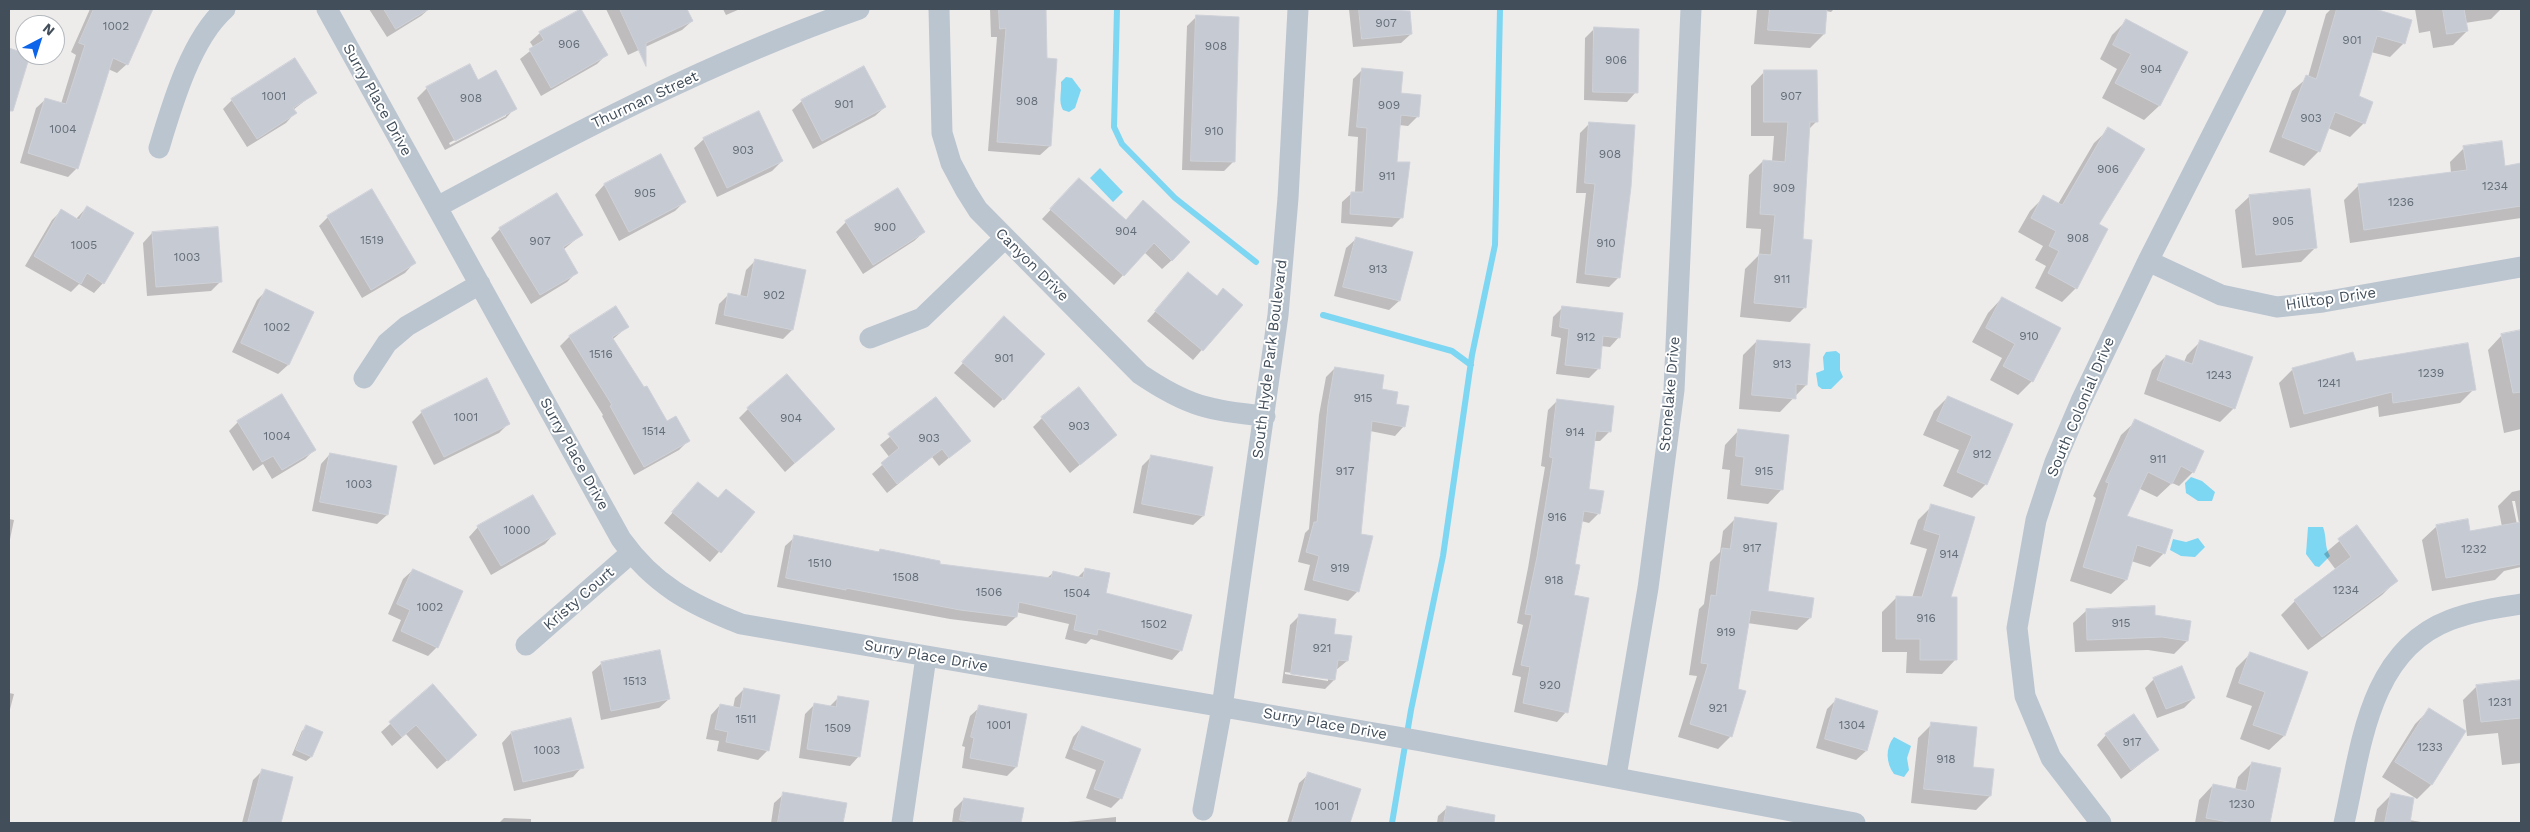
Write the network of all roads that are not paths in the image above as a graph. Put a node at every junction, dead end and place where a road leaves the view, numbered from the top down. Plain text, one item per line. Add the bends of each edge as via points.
1 (225, 9) edge
2 (327, 9) edge
3 (859, 9) edge
4 (939, 9) edge
5 (1298, 9) edge
6 (1691, 9) edge
7 (2276, 9) edge
8 (159, 148) dead end
9 (437, 207) junction
10 (1005, 238) junction
11 (2148, 261) junction
12 (2521, 267) edge
13 (480, 284) junction
14 (870, 338) dead end
15 (364, 378) dead end
16 (1265, 416) junction
17 (631, 553) junction
18 (2521, 604) edge
19 (526, 645) dead end
20 (926, 657) junction
21 (1222, 707) junction
22 (1616, 776) junction
23 (1204, 810) dead end
24 (2096, 822) edge
25 (902, 823) edge
26 (1855, 823) edge
27 (2344, 823) edge

1 - 8 street via 195,51 174,95
2 - 9 street, Surry Place Drive
3 - 9 street, Thurman Street via 734,59 573,133
4 - 10 street, Canyon Drive via 942,133 951,163 966,191 978,210
5 - 16 street, South Hyde Park Boulevard via 1287,208
6 - 22 street, Stonelake Drive via 1674,390 1648,588
7 - 11 street, South Colonial Drive
9 - 13 street, Surry Place Drive
10 - 14 street via 922,318
10 - 16 street, Canyon Drive via 1140,374 1156,385 1188,402 1219,411
11 - 12 street, Hilltop Drive via 2221,295 2276,307 2323,302
11 - 24 street, South Colonial Drive via 2055,462 2036,520 2017,628 2025,696 2051,758
13 - 15 street via 406,326 386,343
13 - 17 street, Surry Place Drive
16 - 21 street, South Hyde Park Boulevard
17 - 19 street, Kristy Court
17 - 20 street, Surry Place Drive via 676,594 742,624
18 - 27 street via 2481,610 2449,620 2420,637 2396,660 2378,689 2367,721
20 - 21 street, Surry Place Drive
20 - 25 street
21 - 22 street, Surry Place Drive
21 - 23 street, South Hyde Park Boulevard
22 - 26 street, Surry Place Drive

